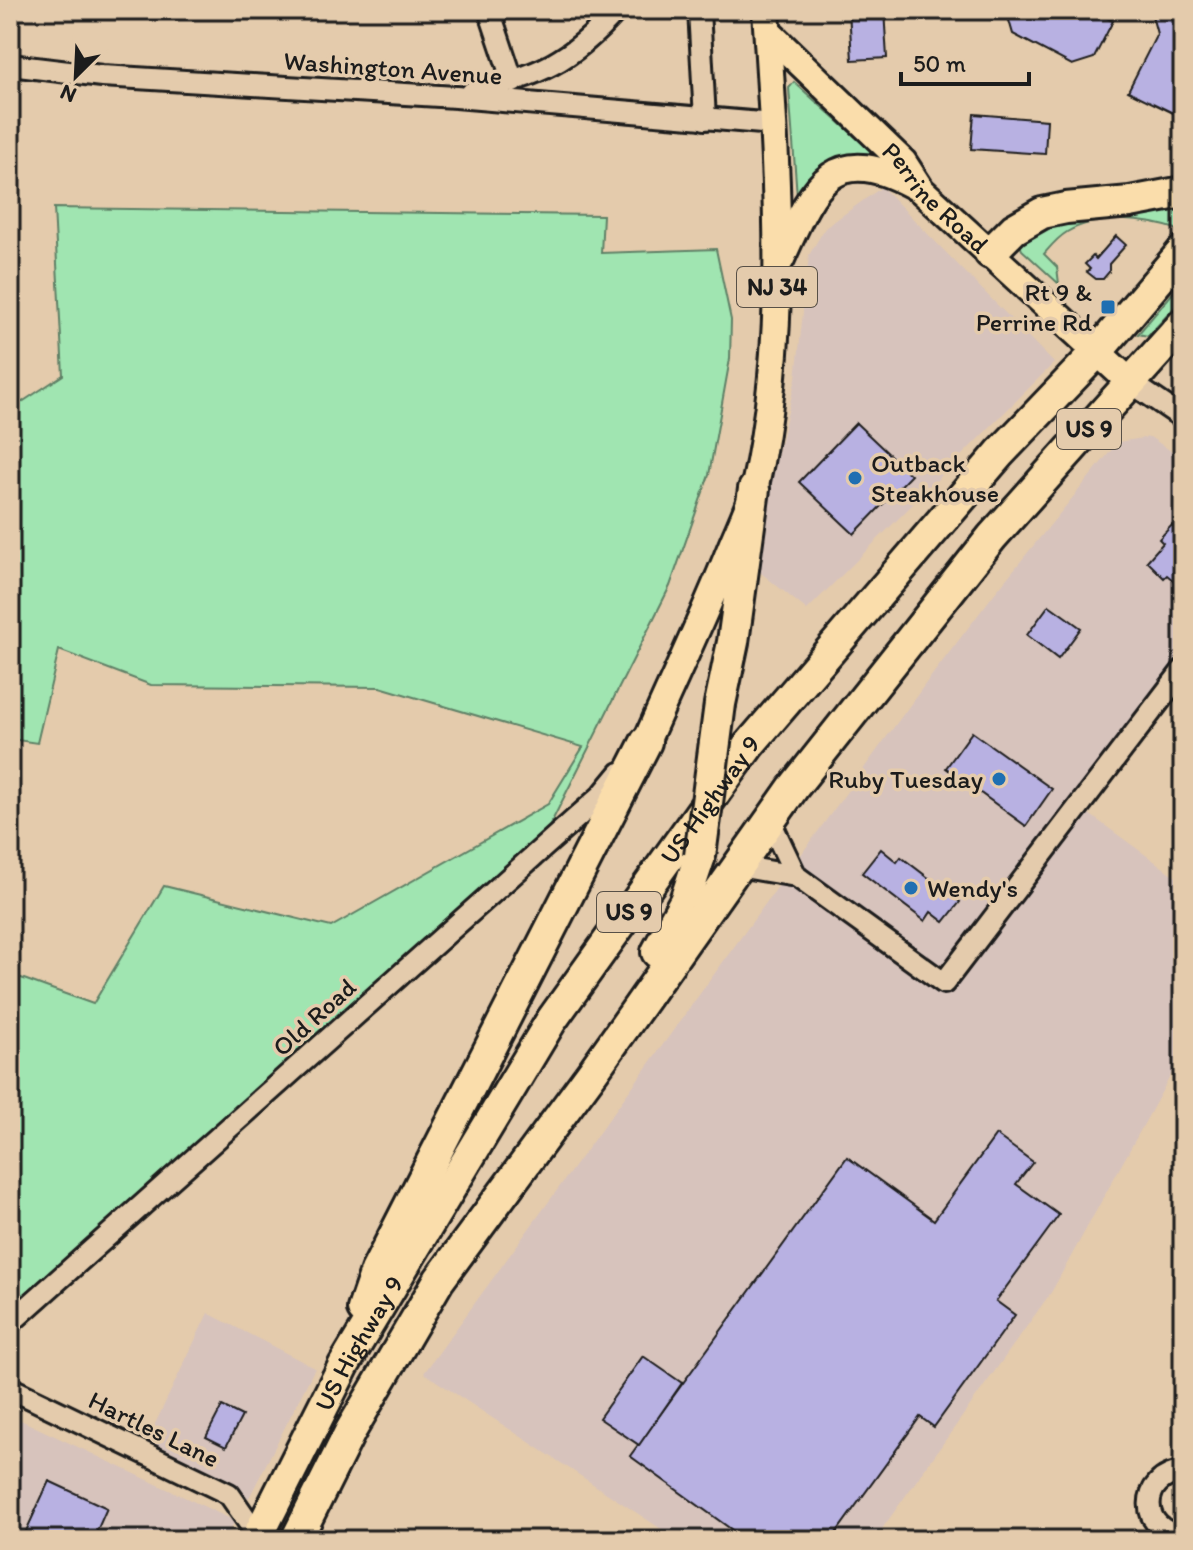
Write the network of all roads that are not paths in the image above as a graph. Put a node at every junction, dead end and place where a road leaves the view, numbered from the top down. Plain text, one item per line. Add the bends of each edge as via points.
1 (489, 10) edge
2 (617, 10) edge
3 (699, 10) edge
4 (767, 21) edge
5 (10, 65) edge
6 (513, 82) junction
7 (456, 97) junction
8 (705, 119) junction
9 (774, 124) junction
10 (921, 190) junction
11 (1183, 192) edge
12 (1183, 251) edge
13 (990, 253) junction
14 (778, 266) junction
15 (1183, 324) edge
16 (1097, 352) junction
17 (1130, 382) junction
18 (1183, 418) edge
19 (754, 489) junction
20 (1183, 670) edge
21 (646, 742) junction
22 (770, 821) junction
23 (738, 866) junction
24 (796, 876) junction
25 (594, 1070) junction
26 (10, 1323) edge
27 (344, 1365) junction
28 (10, 1388) edge
29 (1183, 1472) edge
30 (1183, 1535) edge
31 (257, 1538) edge
32 (301, 1539) edge

1 - 6 street
2 - 6 street via 563,61
3 - 8 street
4 - 9 main road, NJ 34
4 - 10 main road, Perrine Road via 903,162
5 - 7 street, Washington Avenue via 102,76
6 - 7 street
7 - 8 street, Washington Avenue
8 - 9 street, Washington Avenue
9 - 14 main road, NJ 34
10 - 13 main road, Perrine Road
10 - 14 main road via 893,174 845,167 813,193
11 - 13 highway via 1042,213 1014,229
12 - 16 highway, US Highway 9 / US 9
13 - 16 main road, Perrine Road
14 - 19 main road, NJ 34 via 771,382
15 - 17 highway, US Highway 9 / US 9
16 - 17 main road, Perrine Road
16 - 27 highway, US Highway 9 / US 9 via 1000,453 749,745 551,1021
17 - 18 street, Perrine Road
17 - 22 highway, US Highway 9 / US 9 via 992,537
19 - 21 main road
19 - 25 highway, bridge via 700,856 685,901
20 - 24 street via 944,983
21 - 26 street, Old Road via 601,796
21 - 27 highway via 376,1271
22 - 23 highway, US Highway 9 / US 9
22 - 24 street
23 - 24 street
23 - 25 highway, US Highway 9 / US 9
25 - 32 highway, US Highway 9 / US 9 via 439,1280 350,1432
27 - 31 highway, US Highway 9 / US 9
28 - 31 street, Hartles Lane via 229,1494
29 - 30 street via 1157,1482 1149,1500 1155,1522

